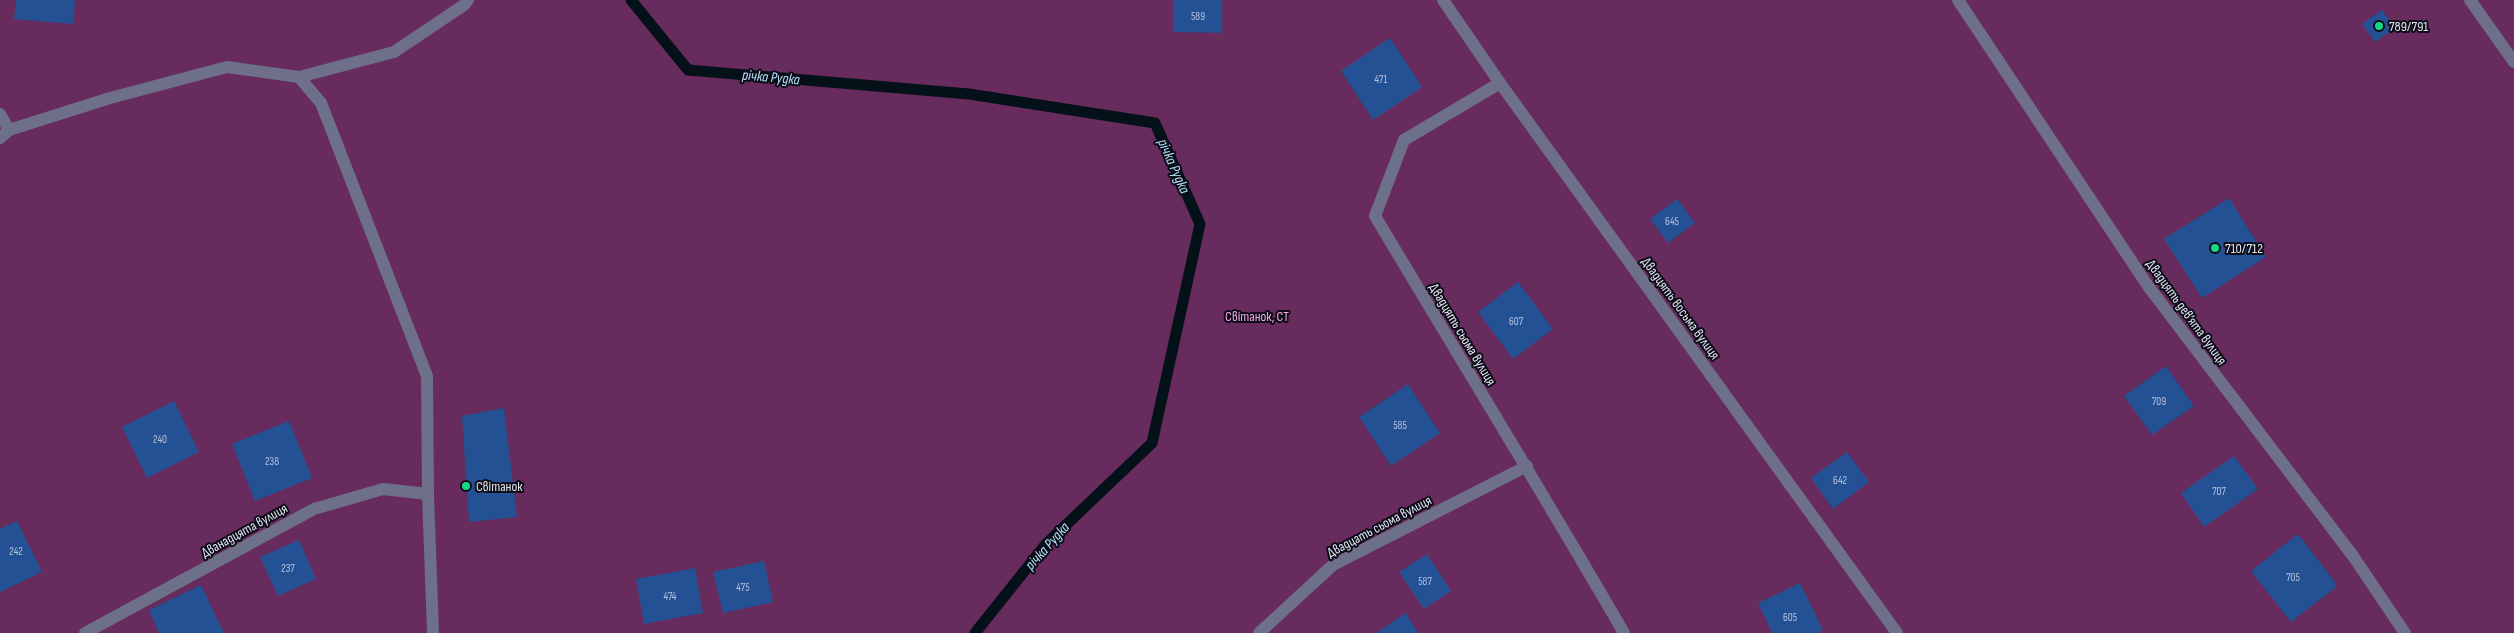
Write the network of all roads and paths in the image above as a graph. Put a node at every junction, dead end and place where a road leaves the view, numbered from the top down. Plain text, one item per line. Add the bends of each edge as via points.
1 (468, 0) edge
2 (1443, 0) edge
3 (1958, 0) edge
4 (2470, 0) edge
5 (2514, 62) edge
6 (300, 77) junction
7 (1500, 83) junction
8 (0, 114) edge
9 (5, 134) edge
10 (1527, 466) junction
11 (428, 494) junction
12 (85, 633) edge
13 (433, 633) edge
14 (1259, 633) edge
15 (1624, 633) edge
16 (1897, 633) edge
17 (2405, 633) edge

1 - 6 street via 394,52
2 - 7 street, Двадцять восьма вулиця
3 - 17 street, Двадцять дев’ята вулиця via 2148,286 2353,556
4 - 5 street
6 - 9 street via 226,67 110,98
6 - 11 street via 321,103 427,376
7 - 10 street, Двадцять сьома вулиця via 1404,140 1375,216
7 - 16 street, Двадцять восьма вулиця
8 - 9 street
10 - 14 street, Двадцать сьома вулиця via 1333,565
10 - 15 street, Двадцять сьома вулиця
11 - 12 street, Дванадцята вулиця via 383,489 314,509
11 - 13 street

